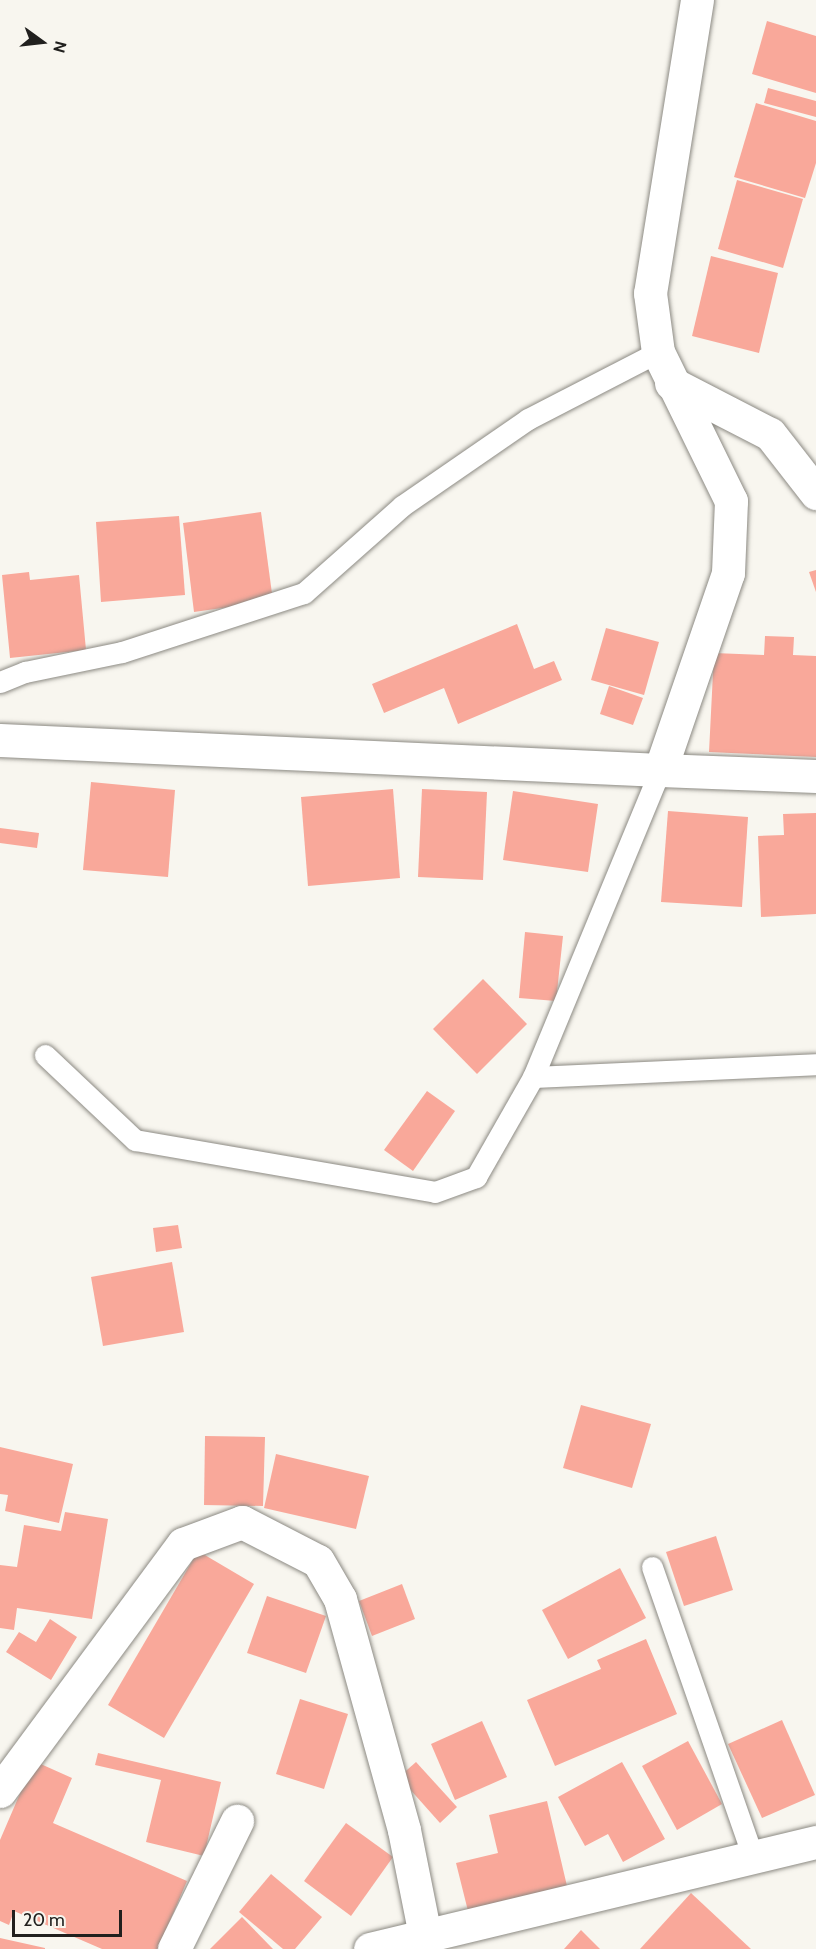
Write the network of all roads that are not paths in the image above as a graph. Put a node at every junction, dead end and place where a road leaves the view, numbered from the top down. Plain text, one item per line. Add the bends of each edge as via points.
1 (697, 0) edge
2 (658, 352) junction
3 (670, 383) junction
4 (816, 493) edge
5 (0, 682) edge
6 (0, 740) edge
7 (660, 771) junction
8 (816, 776) edge
9 (45, 1055) dead end
10 (816, 1064) edge
11 (533, 1077) junction
12 (652, 1567) dead end
13 (0, 1791) edge
14 (237, 1821) dead end
15 (816, 1842) edge
16 (753, 1857) junction
17 (425, 1935) junction
18 (174, 1949) edge
19 (369, 1949) edge

1 - 2 street via 650,293
2 - 3 street
2 - 5 lane via 528,419 402,506 304,593 122,652 26,672
3 - 4 street via 770,434
3 - 7 street via 731,501 728,573
6 - 7 street
7 - 8 street
7 - 11 lane
9 - 11 lane via 135,1140 435,1191 476,1177
10 - 11 lane
12 - 16 lane
13 - 17 street via 183,1544 242,1522 318,1561 340,1599 404,1830
14 - 18 street
15 - 16 street
16 - 17 street
17 - 19 street

